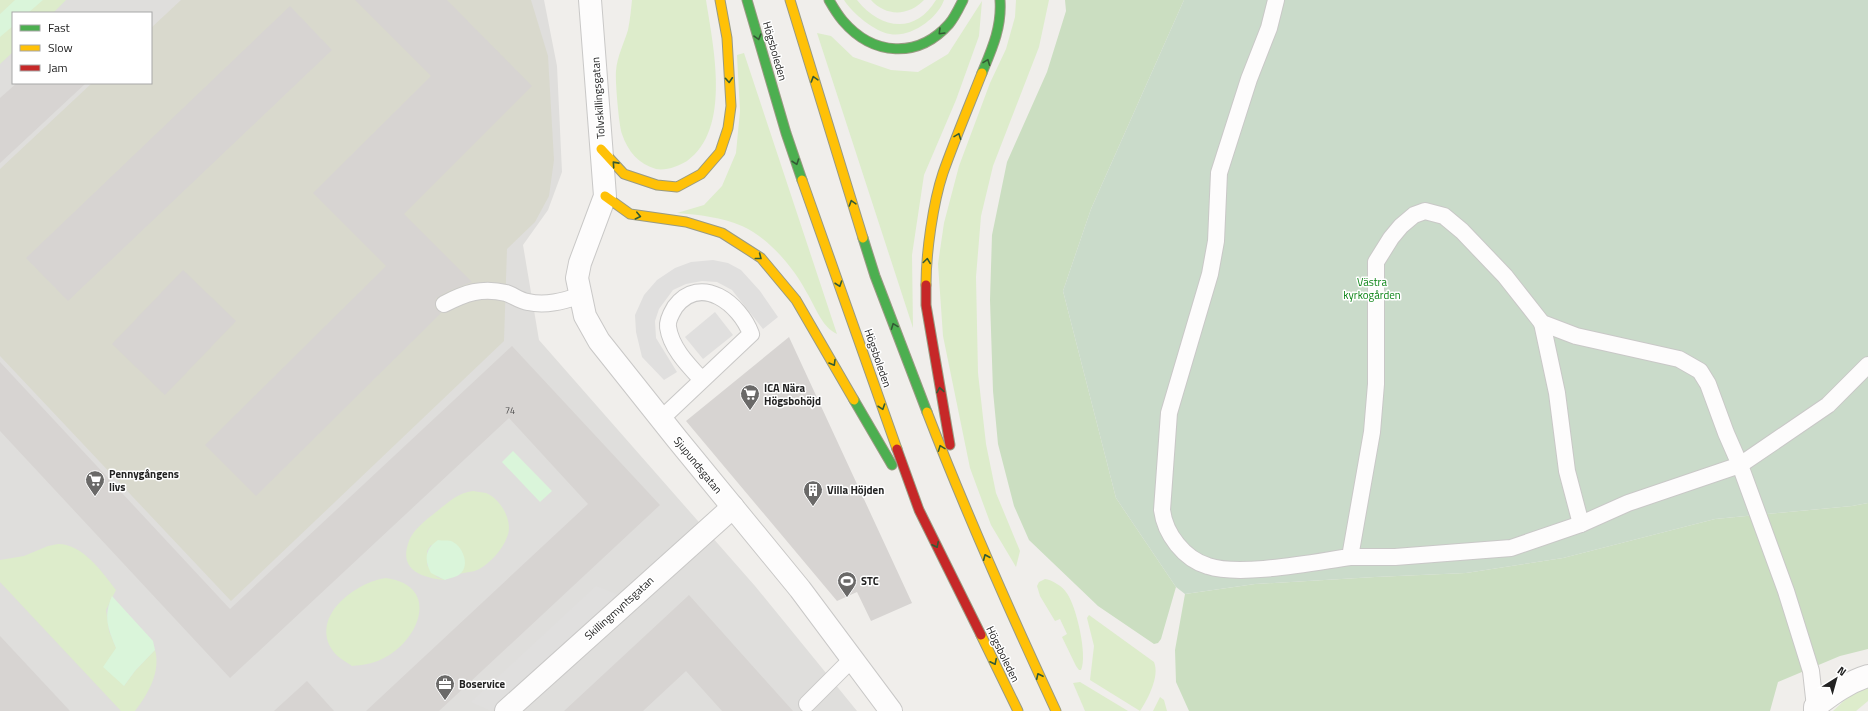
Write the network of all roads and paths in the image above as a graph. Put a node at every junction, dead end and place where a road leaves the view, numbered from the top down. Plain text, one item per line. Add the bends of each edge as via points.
1 (590, 0) edge
2 (720, 0) edge
3 (747, 0) edge
4 (790, 0) edge
5 (829, 0) edge
6 (963, 0) edge
7 (1000, 0) edge
8 (1276, 0) edge
9 (602, 149) junction
10 (605, 196) junction
11 (580, 296) junction
12 (444, 304) dead end
13 (1542, 322) junction
14 (1868, 365) edge
15 (702, 380) junction
16 (661, 419) junction
17 (1740, 465) junction
18 (960, 497) junction
19 (733, 507) junction
20 (918, 510) junction
21 (1581, 524) junction
22 (1350, 557) junction
23 (852, 660) junction
24 (1868, 676) edge
25 (807, 704) dead end
26 (1815, 709) edge
27 (506, 711) edge
28 (891, 711) edge
29 (1018, 711) edge
30 (1056, 711) edge

1 - 9 street, Tolvskillingsgatan
2 -> 9 main road via 727,38 731,106 728,128 720,152 701,174 678,187 657,185 624,174
3 -> 20 main road, Högsboleden via 786,133
18 -> 4 main road via 875,276
6 -> 5 main road via 956,14 931,41 912,49 900,50 881,47 861,37 841,18
18 -> 7 main road via 926,305 926,268 932,226 944,174 998,33
8 - 22 lane via 1269,28 1249,79 1219,173 1216,241 1210,274 1169,413 1162,496 1163,521 1181,549 1208,566 1228,569 1272,567
9 - 10 street, Tolvskillingsgatan
10 - 11 street, Sjupundsgatan via 580,263 577,278
10 -> 20 main road via 630,214 686,222 722,233 761,258 796,300
11 - 12 lane via 559,302 528,302 507,293 489,290 468,292
11 - 16 street, Sjupundsgatan via 585,316 599,341
13 - 17 lane via 1576,336 1679,359 1700,371 1708,384
13 - 21 lane via 1557,393 1566,471
13 - 22 lane via 1482,251 1444,216 1425,211 1414,215 1391,238 1376,262 1376,384 1372,432
14 - 17 lane via 1828,405
15 - 15 lane via 751,334 748,326 728,302 714,293 701,292 685,298 672,311 668,325 671,338 681,357
15 - 16 lane
16 - 19 street, Sjupundsgatan
17 - 21 lane via 1628,503
17 - 26 lane via 1788,598 1811,671
30 -> 18 main road
19 - 23 street, Sjupundsgatan via 800,589
19 - 27 street, Skillingmyntsgatan
20 -> 29 main road, Högsboleden
21 - 22 lane via 1511,548 1395,557
23 - 25 lane
23 - 28 street, Sjupundsgatan
24 - 26 street via 1844,686

